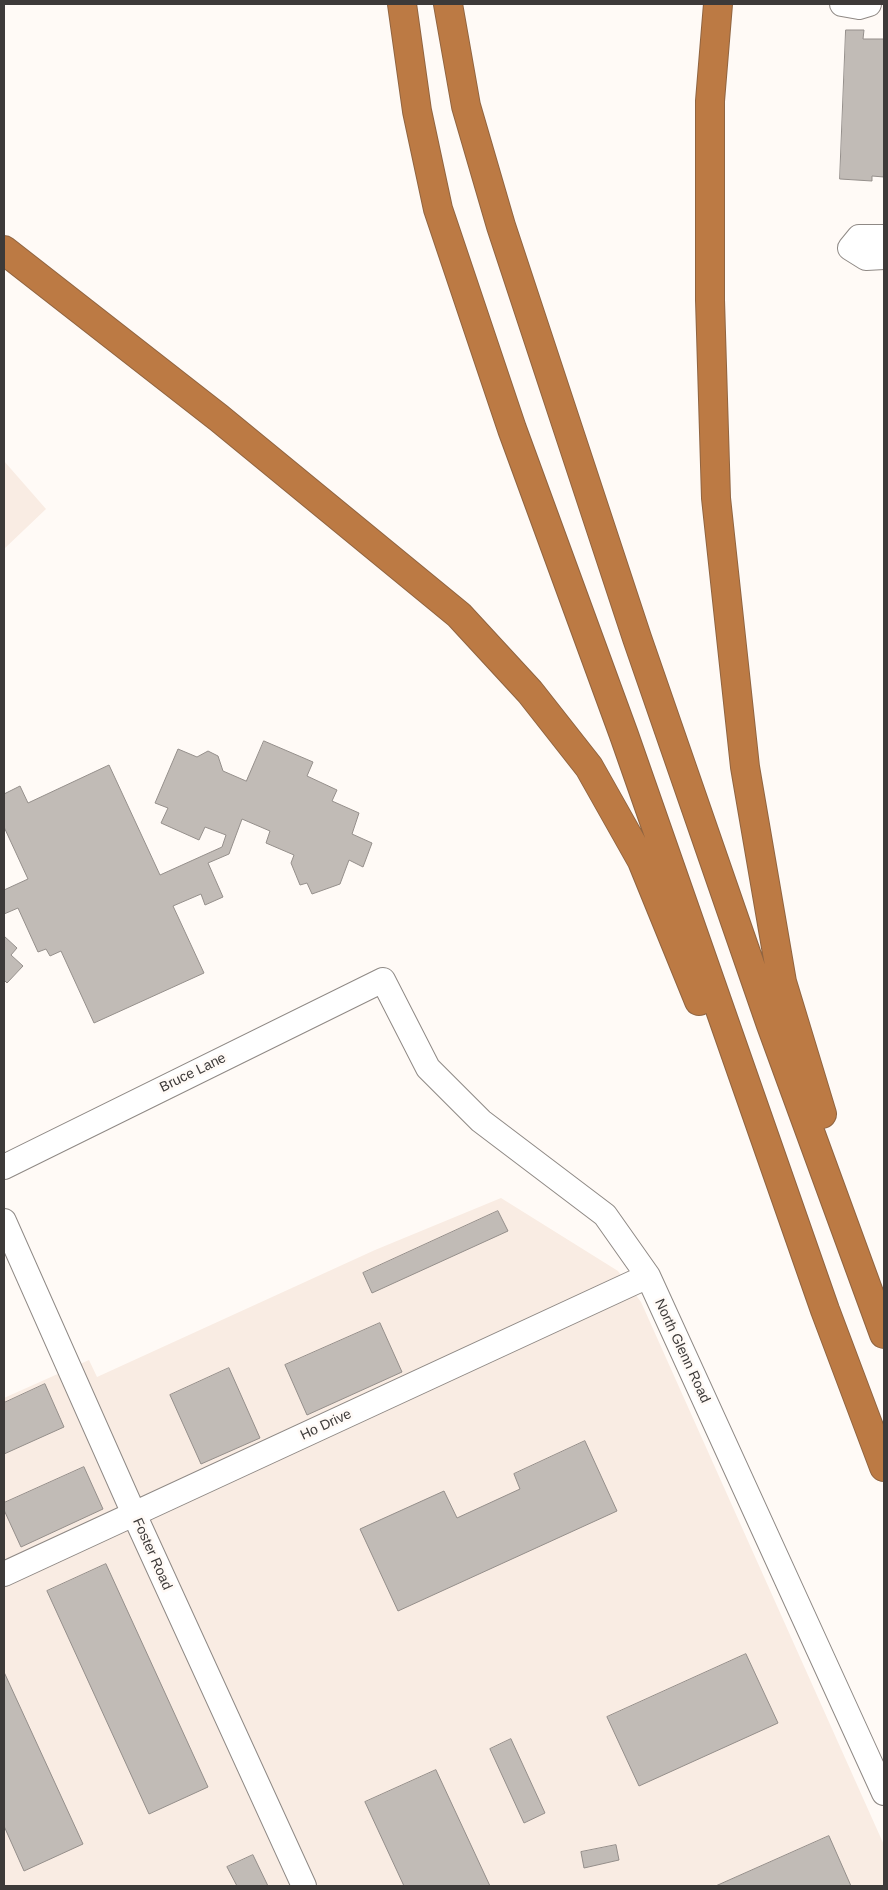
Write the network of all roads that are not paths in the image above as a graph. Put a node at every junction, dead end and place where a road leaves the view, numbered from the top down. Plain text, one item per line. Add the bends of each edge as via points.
1 (402, 4) edge
2 (448, 4) edge
3 (842, 4) edge
4 (869, 4) edge
5 (719, 5) edge
6 (884, 237) edge
7 (4, 250) edge
8 (884, 257) edge
9 (382, 980) joint
10 (4, 1167) edge
11 (4, 1221) edge
12 (648, 1276) junction
13 (825, 1310) junction
14 (884, 1322) edge
15 (884, 1334) edge
16 (884, 1467) edge
17 (134, 1514) junction
18 (4, 1574) edge
19 (884, 1793) edge
20 (304, 1886) edge

1 - 13 highway via 417,111 438,209 512,429 624,735
2 - 15 highway via 466,106 504,235 771,1025
3 - 4 street via 859,7
5 - 14 highway via 710,101 710,300 716,498 745,767 782,982
6 - 8 street via 859,237 850,248 866,258
7 - 13 highway via 219,418 459,615 530,692 589,767 642,861
9 - 10 street, Bruce Lane
9 - 12 street, North Glenn Road via 428,1068 481,1121 605,1215
11 - 17 street, Foster Road
12 - 17 street, Ho Drive
12 - 19 street, North Glenn Road
13 - 16 highway
17 - 18 street, Ho Drive
17 - 20 street, Foster Road

